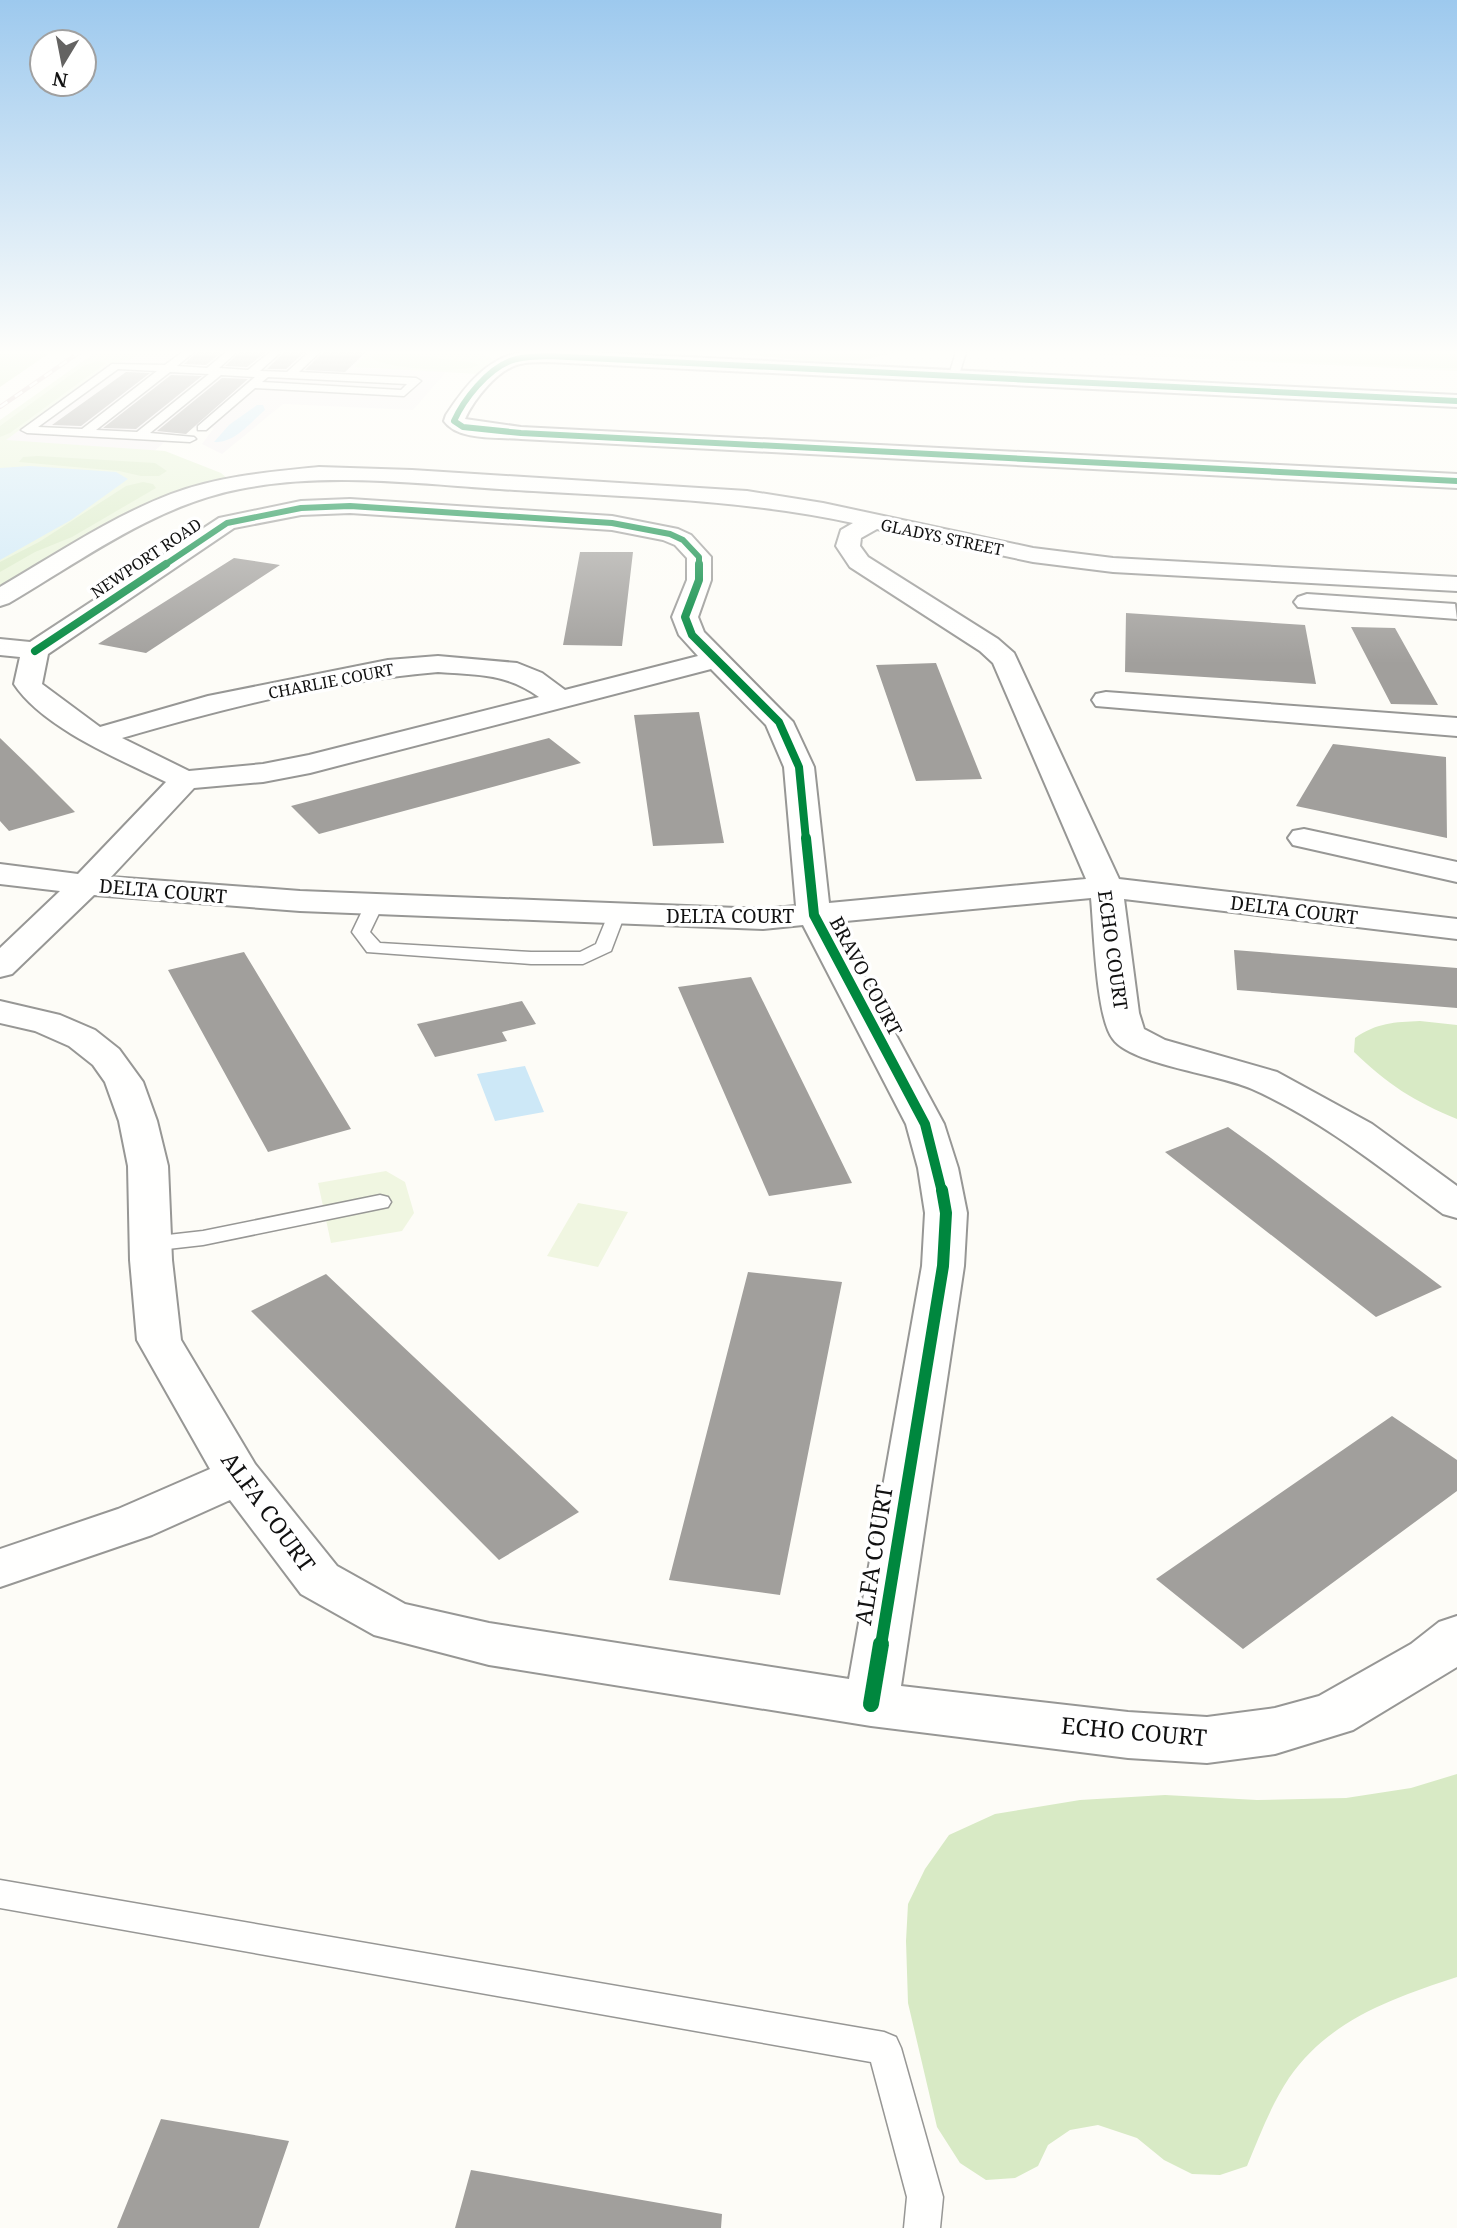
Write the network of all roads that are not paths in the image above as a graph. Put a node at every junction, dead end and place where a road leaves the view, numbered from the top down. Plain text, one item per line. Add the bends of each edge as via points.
1 (963, 456) edge
2 (1457, 481) edge
3 (633, 490) junction
4 (179, 499) joint
5 (872, 522) junction
6 (612, 523) junction
7 (1451, 583) edge
8 (0, 598) edge
9 (1288, 601) dead end
10 (1456, 613) edge
11 (0, 647) edge
12 (35, 651) junction
13 (718, 659) junction
14 (563, 701) junction
15 (1106, 701) dead end
16 (1457, 727) edge
17 (96, 737) junction
18 (185, 780) junction
19 (1304, 838) dead end
20 (1457, 872) edge
21 (0, 874) edge
22 (86, 885) junction
23 (1106, 887) junction
24 (374, 905) junction
25 (616, 914) junction
26 (814, 915) junction
27 (1457, 929) edge
28 (0, 967) edge
29 (0, 1012) edge
30 (380, 1202) dead end
31 (1457, 1205) edge
32 (150, 1244) junction
33 (919, 1413) joint
34 (238, 1476) junction
35 (0, 1568) edge
36 (1457, 1637) edge
37 (871, 1704) junction
38 (0, 1894) edge
39 (922, 2228) edge

1 - 2 street
3 - 4 street, GLADYS STREET via 319,474 247,481
3 - 5 street, GLADYS STREET via 747,498
3 - 6 street
4 - 8 street, NEWPORT ROAD via 130,522
5 - 7 street, GLADYS STREET via 1032,555 1113,565
5 - 23 street, ECHO COURT via 849,535 848,546 859,562 1006,659
6 - 12 street, NEWPORT ROAD via 367,507 300,508 227,523
6 - 13 street, BRAVO COURT via 670,534 693,548 699,557 699,580 685,617 692,635
7 - 10 street
9 - 10 street
11 - 12 street
12 - 17 street via 28,684 34,693
13 - 14 street
13 - 26 street, BRAVO COURT via 779,722 799,767
14 - 17 street, CHARLIE COURT via 532,679 507,669 438,664 388,668 208,704
14 - 18 street via 310,764
15 - 16 street
17 - 18 street
18 - 22 street
19 - 20 street
21 - 22 street, DELTA COURT
22 - 24 street, DELTA COURT
22 - 28 street
23 - 26 street, DELTA COURT
23 - 27 street, DELTA COURT
23 - 31 street, ECHO COURT via 1121,1013 1128,1035 1152,1048 1264,1080 1358,1132
24 - 25 street, DELTA COURT
24 - 25 lane via 360,932 374,948 531,958 583,958 604,947
25 - 26 street, DELTA COURT via 763,919
26 - 33 street, BRAVO COURT via 925,1125 938,1168 946,1213 943,1266
29 - 32 street, ALFA COURT via 47,1023 82,1038 106,1057 124,1082 148,1166
30 - 32 lane via 203,1238
32 - 34 street, ALFA COURT via 159,1340
33 - 37 street, ALFA COURT
34 - 35 street via 135,1522
34 - 37 street, ALFA COURT via 319,1580 392,1621 489,1644
36 - 37 street, ECHO COURT via 1430,1659 1334,1714 1275,1731 1208,1740 1128,1735
38 - 39 lane via 884,2048 925,2197

